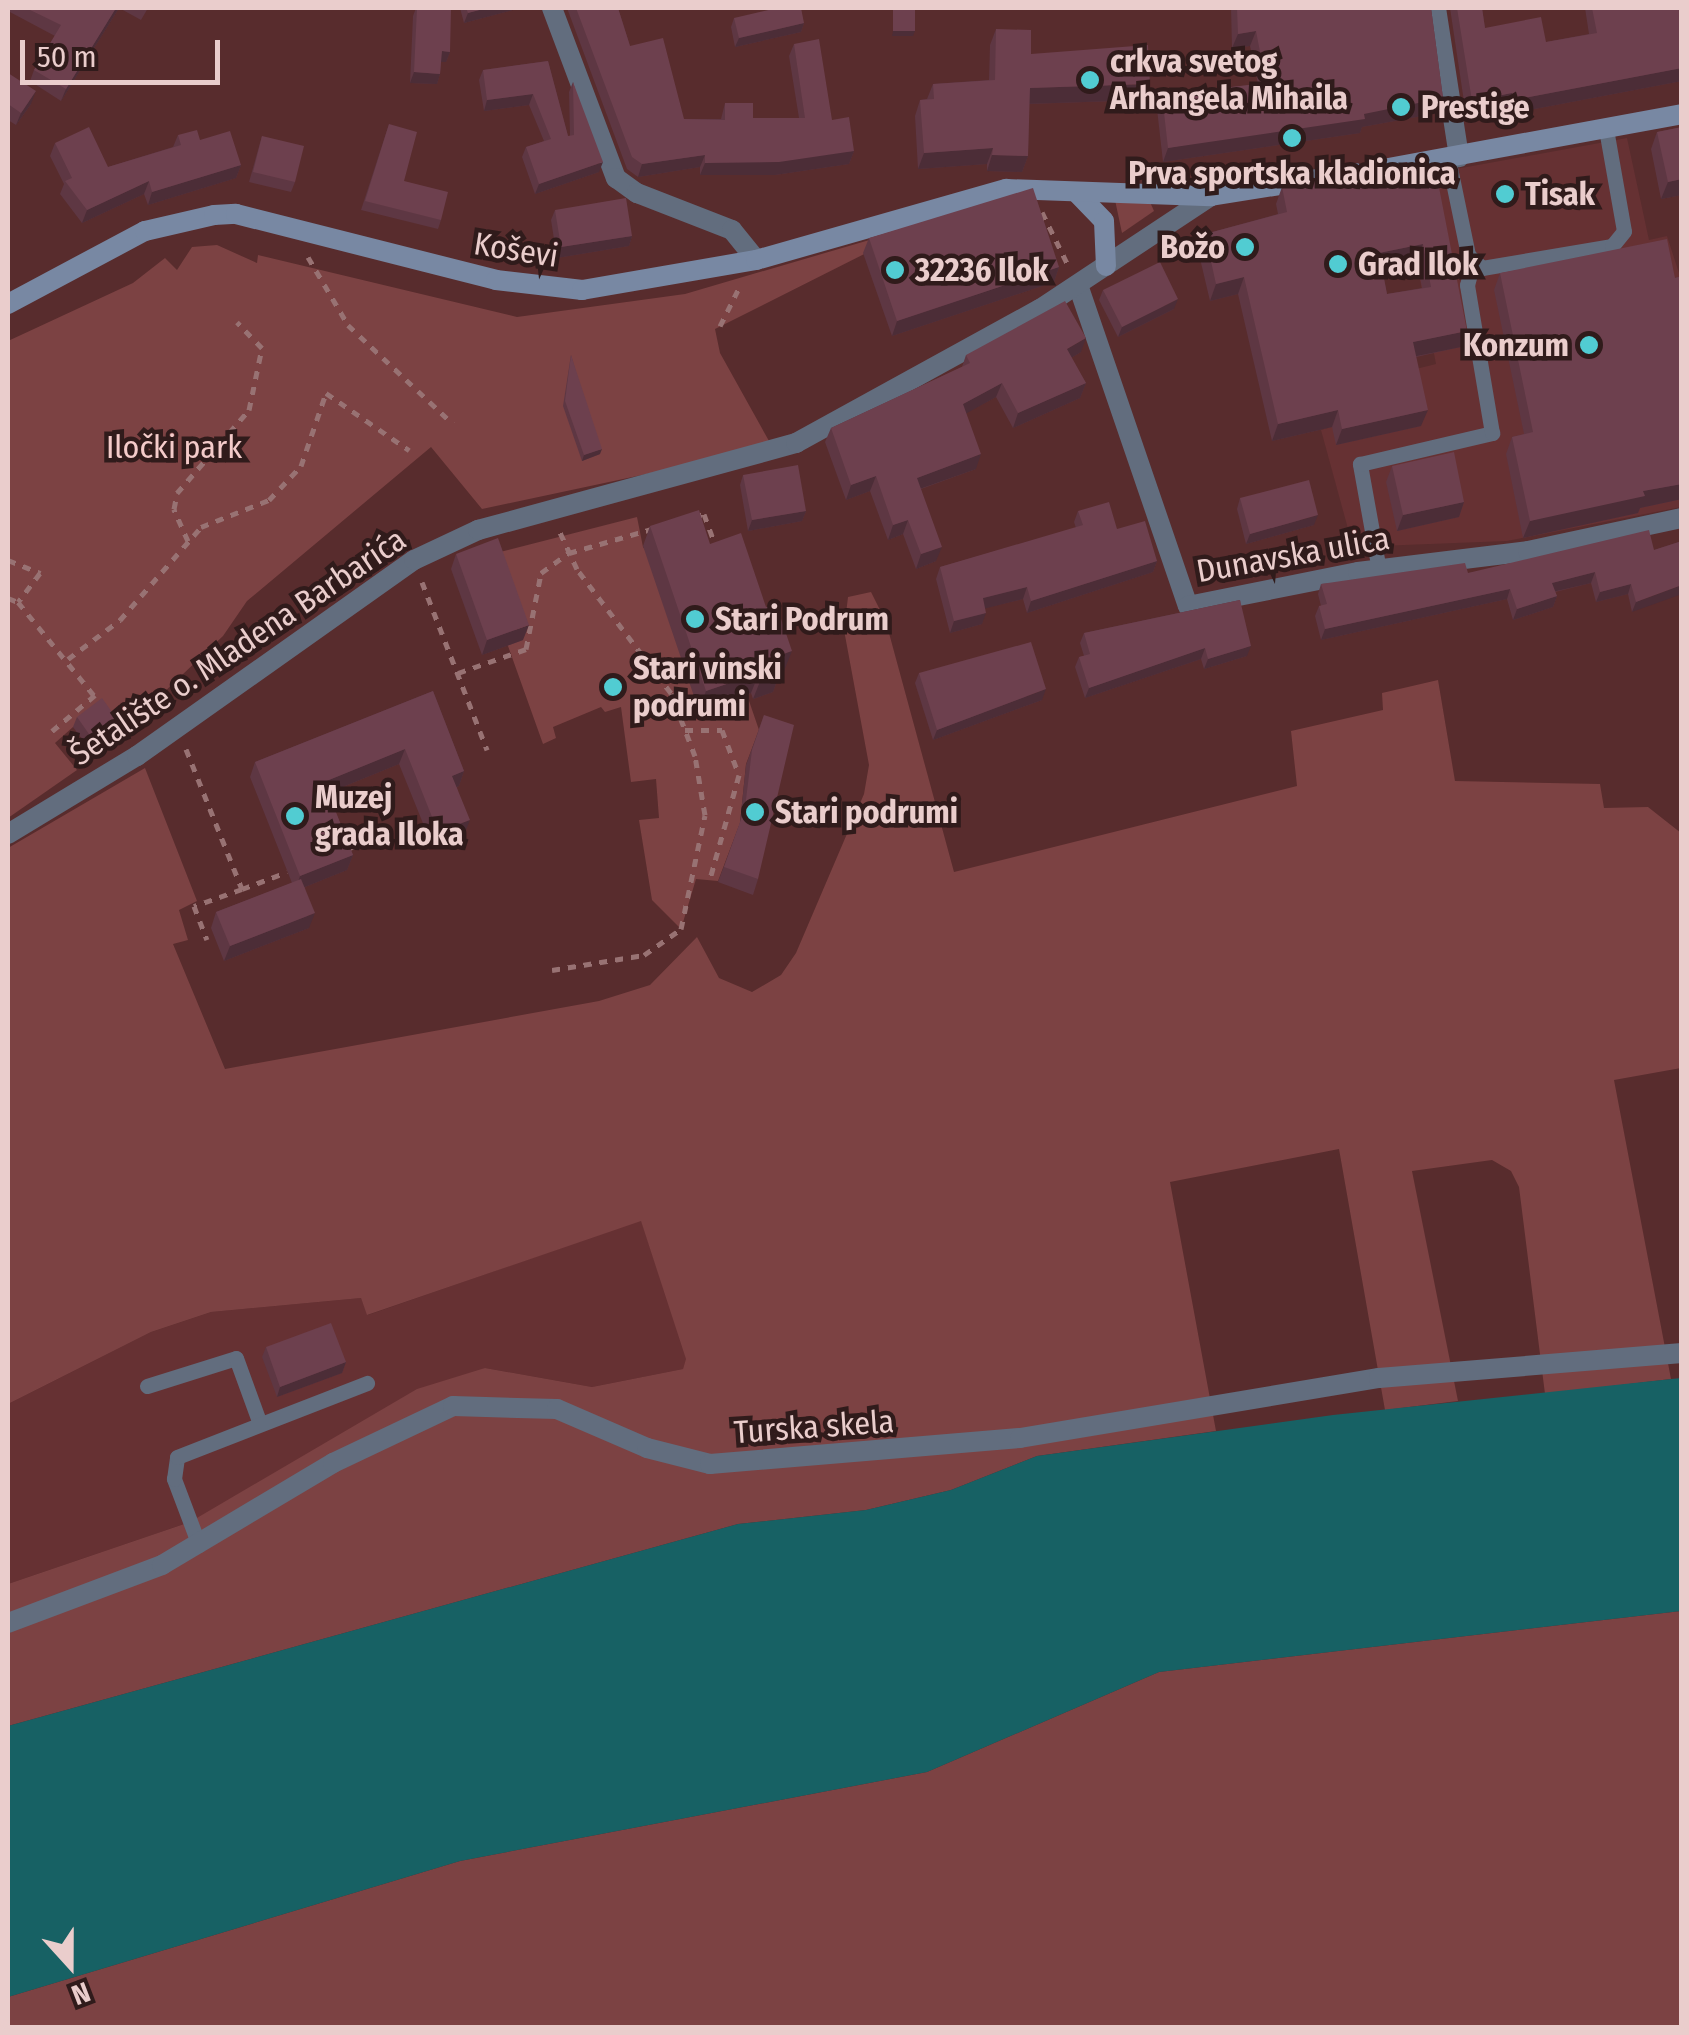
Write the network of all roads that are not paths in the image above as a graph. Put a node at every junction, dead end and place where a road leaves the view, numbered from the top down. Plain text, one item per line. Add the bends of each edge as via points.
1 (552, 8) edge
2 (1436, 8) edge
3 (1682, 114) edge
4 (1606, 129) junction
5 (1454, 158) junction
6 (1074, 191) junction
7 (1211, 196) junction
8 (756, 260) junction
9 (1473, 263) junction
10 (1106, 266) junction
11 (1078, 285) junction
12 (8, 304) edge
13 (1682, 518) edge
14 (1379, 570) junction
15 (8, 834) edge
16 (1682, 1353) edge
17 (367, 1383) dead end
18 (147, 1386) dead end
19 (260, 1424) junction
20 (199, 1544) junction
21 (8, 1623) edge

1 - 8 street via 616,178 732,230
2 - 5 street
3 - 4 main road, Koševi
4 - 5 main road, Koševi
4 - 9 lane via 1621,240 1482,268
5 - 7 main road, Koševi
5 - 9 lane
6 - 7 main road, Koševi
6 - 8 main road, Koševi via 981,195
6 - 10 main road via 1104,221
7 - 10 street, Šetalište o. Mladena Barbarića
8 - 12 main road, Koševi via 582,290 496,280 236,214 145,231
9 - 14 lane via 1467,285 1492,433 1360,464
10 - 11 street, Šetalište o. Mladena Barbarića
11 - 14 street, Dunavska ulica via 1188,606
11 - 15 street, Šetalište o. Mladena Barbarića via 796,442 478,530 414,560 177,728
13 - 14 street, Dunavska ulica via 1528,550
16 - 20 street, Turska skela via 1398,1376 1020,1438 710,1464 647,1448 557,1409 453,1406 332,1464
17 - 19 lane
18 - 19 lane via 236,1358
19 - 20 lane via 171,1464
20 - 21 street, Turska skela via 120,1584

